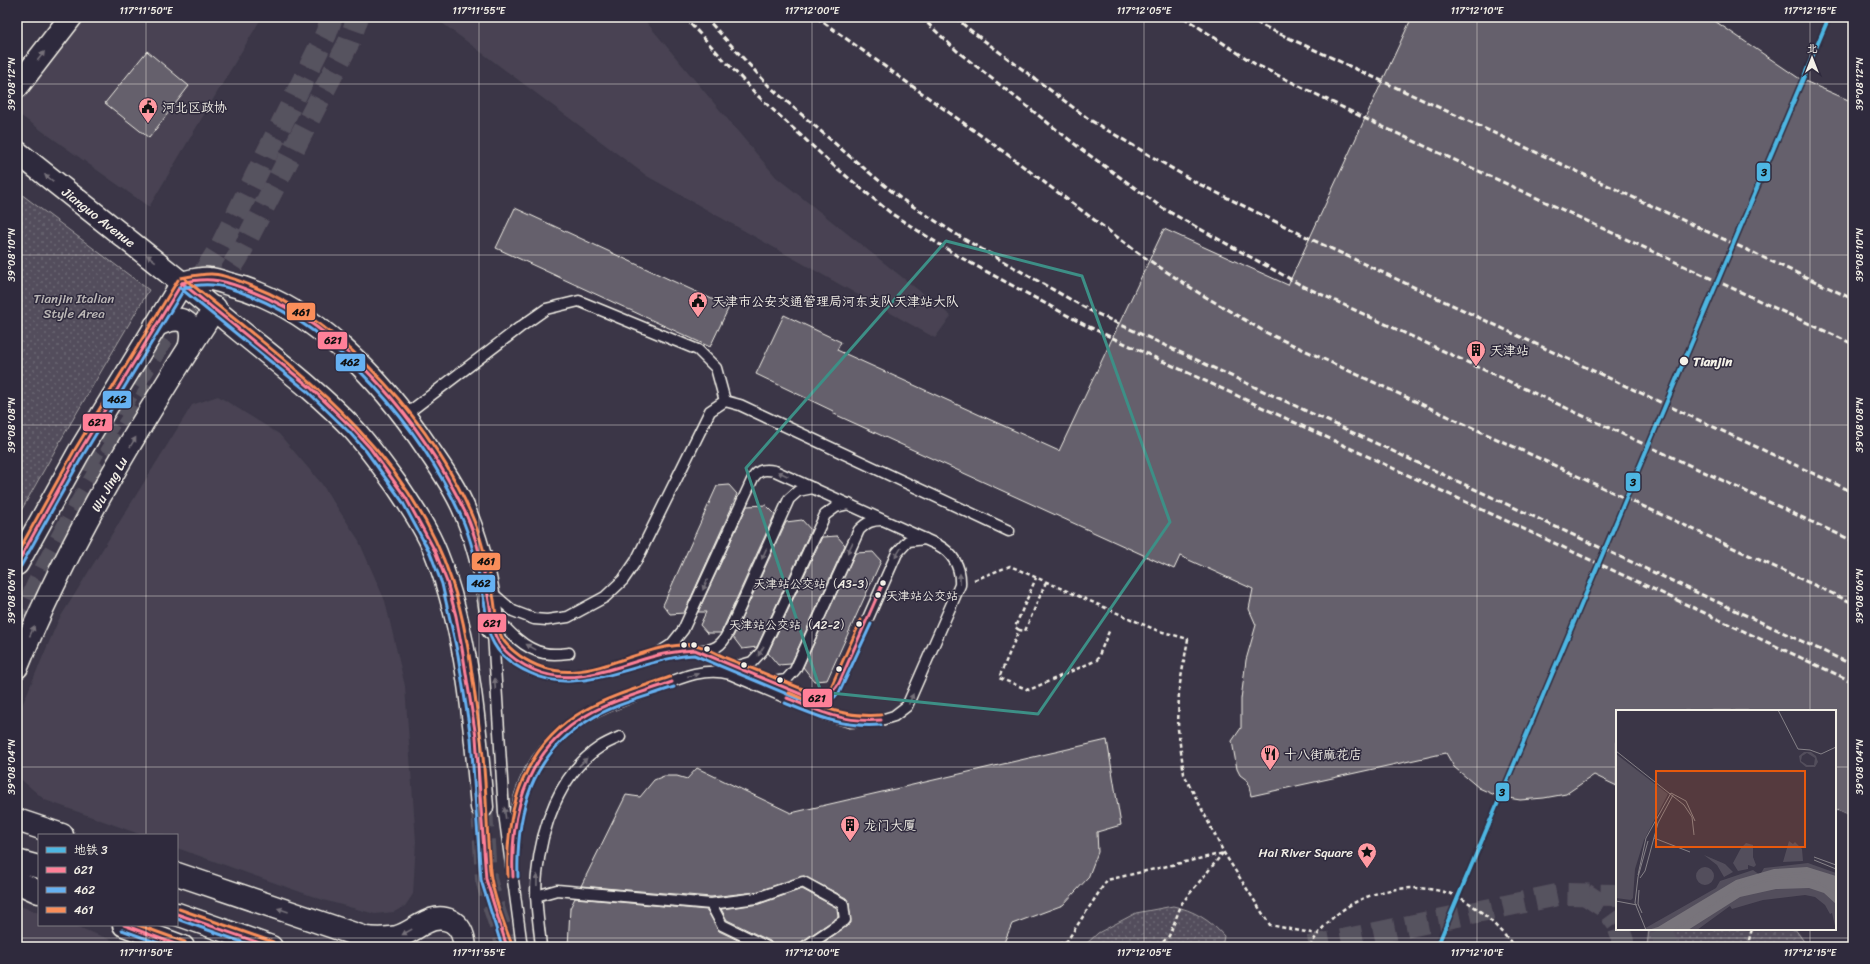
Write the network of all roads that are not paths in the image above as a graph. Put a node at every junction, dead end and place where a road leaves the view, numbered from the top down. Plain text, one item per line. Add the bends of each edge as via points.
1 (71, 17) edge
2 (17, 87) edge
3 (17, 152) edge
4 (182, 283) junction
5 (215, 308) junction
6 (155, 326) junction
7 (189, 349) junction
8 (725, 401) junction
9 (405, 415) junction
10 (813, 488) junction
11 (849, 504) junction
12 (883, 520) junction
13 (1009, 531) dead end
14 (925, 538) junction
15 (17, 564) edge
16 (488, 596) junction
17 (493, 629) junction
18 (694, 650) junction
19 (569, 653) dead end
20 (657, 654) junction
21 (17, 667) edge
22 (735, 667) junction
23 (772, 682) junction
24 (620, 737) dead end
25 (482, 807) tunnel mouth
26 (17, 820) edge
27 (59, 834) edge
28 (17, 861) edge
29 (512, 866) junction
30 (38, 867) edge
31 (178, 874) edge
32 (17, 882) edge
33 (38, 892) edge
34 (536, 896) junction
35 (710, 904) junction
36 (178, 914) edge
37 (127, 926) edge
38 (183, 947) edge
39 (272, 947) edge
40 (465, 947) edge
41 (522, 947) edge
42 (541, 947) edge
43 (767, 947) edge
44 (806, 947) edge

2 -> 1 main road
4 -> 3 main road, Jianguo Avenue
4 - 5 main road, Jianguo Avenue
4 - 6 main road
4 - 9 main road via 208,278 247,288 281,304 334,342 378,383
5 - 7 main road, Wu Jing Lu
5 - 25 main road, Jianguo Avenue via 311,388 353,429 387,472 420,522 447,582 456,616 476,737
6 - 7 main road via 172,318 184,322 192,333
6 - 15 main road via 78,454
21 -> 7 main road, Wu Jing Lu via 66,560 119,464
8 - 9 lane via 716,368 698,350 579,301 546,309 512,332
8 - 13 lane via 740,405
8 - 16 lane via 710,411 631,569 605,597 568,617 547,620 534,619 513,611
9 - 16 main road via 466,513 479,554
10 - 11 lane
10 -> 18 lane via 798,491 789,500 724,640 715,648
10 -> 20 lane via 775,471 758,472 690,618 678,638
11 - 12 lane
11 -> 22 lane via 836,506 825,516 762,651 752,662
12 - 14 lane
12 -> 23 lane via 873,520 859,530 795,670 786,680
14 -> 23 lane via 908,541 897,553 839,683 829,696 816,699
29 -> 14 lane via 517,808 526,780 549,744 588,714 614,703 684,677 705,672 730,674 824,714 850,722 881,720 894,716 907,706 960,585 959,569 952,556 947,550
16 - 17 main road
19 -> 16 lane via 542,653 529,647 508,630
17 - 20 lane via 499,642 508,652 528,666 552,675 579,676 617,668
29 -> 17 lane via 500,772
18 - 20 lane
18 - 22 lane
22 - 23 lane
34 -> 24 lane via 540,848 556,802 569,778 582,763 600,747
26 - 27 main road
28 - 30 main road
29 - 41 lane
40 -> 31 main road via 463,935 454,923 443,917 428,921 398,936 383,939 366,938
32 - 33 main road
34 - 35 lane via 557,890
34 - 42 lane
35 - 43 lane via 722,925
35 - 44 lane via 757,898 803,882 843,904 845,920
36 - 39 main road
37 - 38 main road

